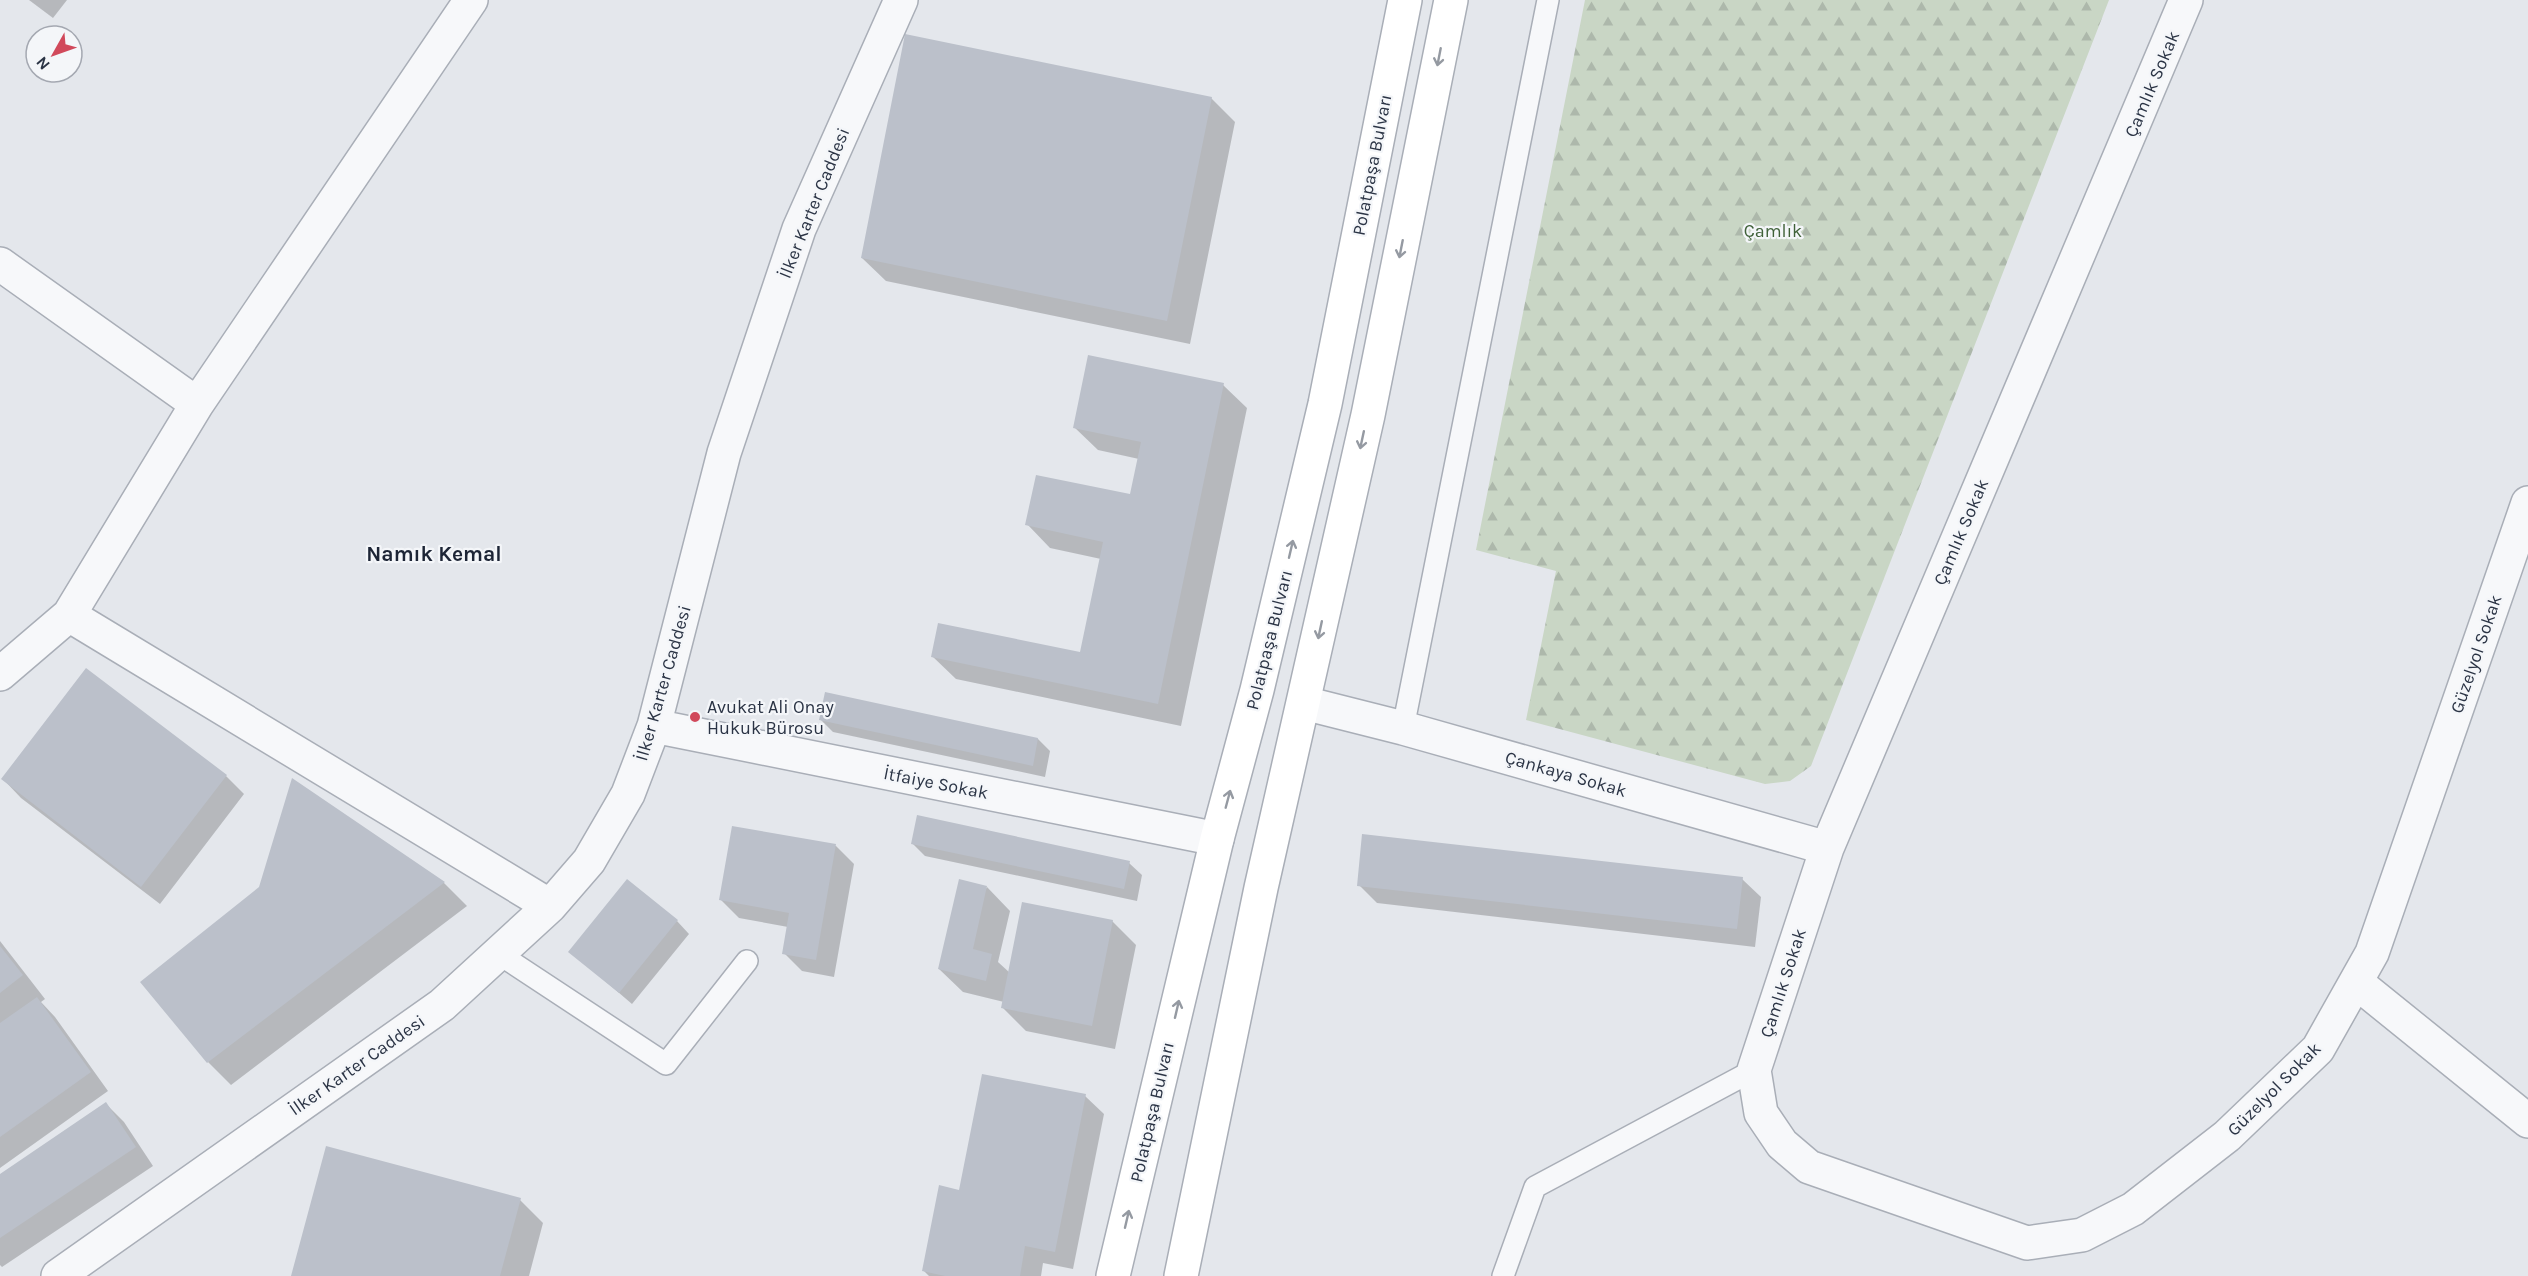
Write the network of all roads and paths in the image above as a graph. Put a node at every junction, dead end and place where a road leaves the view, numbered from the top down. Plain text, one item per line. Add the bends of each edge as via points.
1 (471, 0) edge
2 (901, 0) edge
3 (1405, 0) edge
4 (1450, 0) edge
5 (1548, 0) edge
6 (2186, 0) edge
7 (0, 264) edge
8 (197, 404) junction
9 (2528, 503) edge
10 (69, 615) junction
11 (0, 674) edge
12 (1304, 703) junction
13 (654, 726) junction
14 (1403, 728) junction
15 (1217, 839) junction
16 (1827, 848) junction
17 (550, 906) junction
18 (499, 954) junction
19 (747, 961) dead end
20 (2356, 982) junction
21 (1754, 1070) junction
22 (2528, 1120) edge
23 (58, 1276) edge
24 (1113, 1276) edge
25 (1181, 1276) edge
26 (1503, 1276) edge

1 - 8 street
2 - 13 street, İlker Karter Caddesi via 799,229 724,453
15 -> 3 main road, Polatpaşa Bulvarı via 1325,404
4 -> 12 main road via 1368,415
5 - 14 lane
6 - 16 street, Çamlık Sokak
7 - 8 street
8 - 10 street
9 - 20 street, Güzelyol Sokak via 2372,953
10 - 11 street
10 - 17 street
12 - 14 street, Çankaya Sokak
12 - 25 main road via 1261,888
13 - 15 street, İtfaiye Sokak
13 - 17 street, İlker Karter Caddesi via 628,794 589,861
14 - 16 street, Çankaya Sokak
24 -> 15 main road, Polatpaşa Bulvarı
16 - 21 street, Çamlık Sokak
17 - 18 street, İlker Karter Caddesi
18 - 19 lane via 666,1064
18 - 23 street, İlker Karter Caddesi via 442,1005
20 - 21 street, Güzelyol Sokak via 2318,1049 2228,1136 2133,1209 2082,1235 2027,1243 1809,1167 1782,1144 1761,1113
20 - 22 street
21 - 26 lane via 1535,1188

